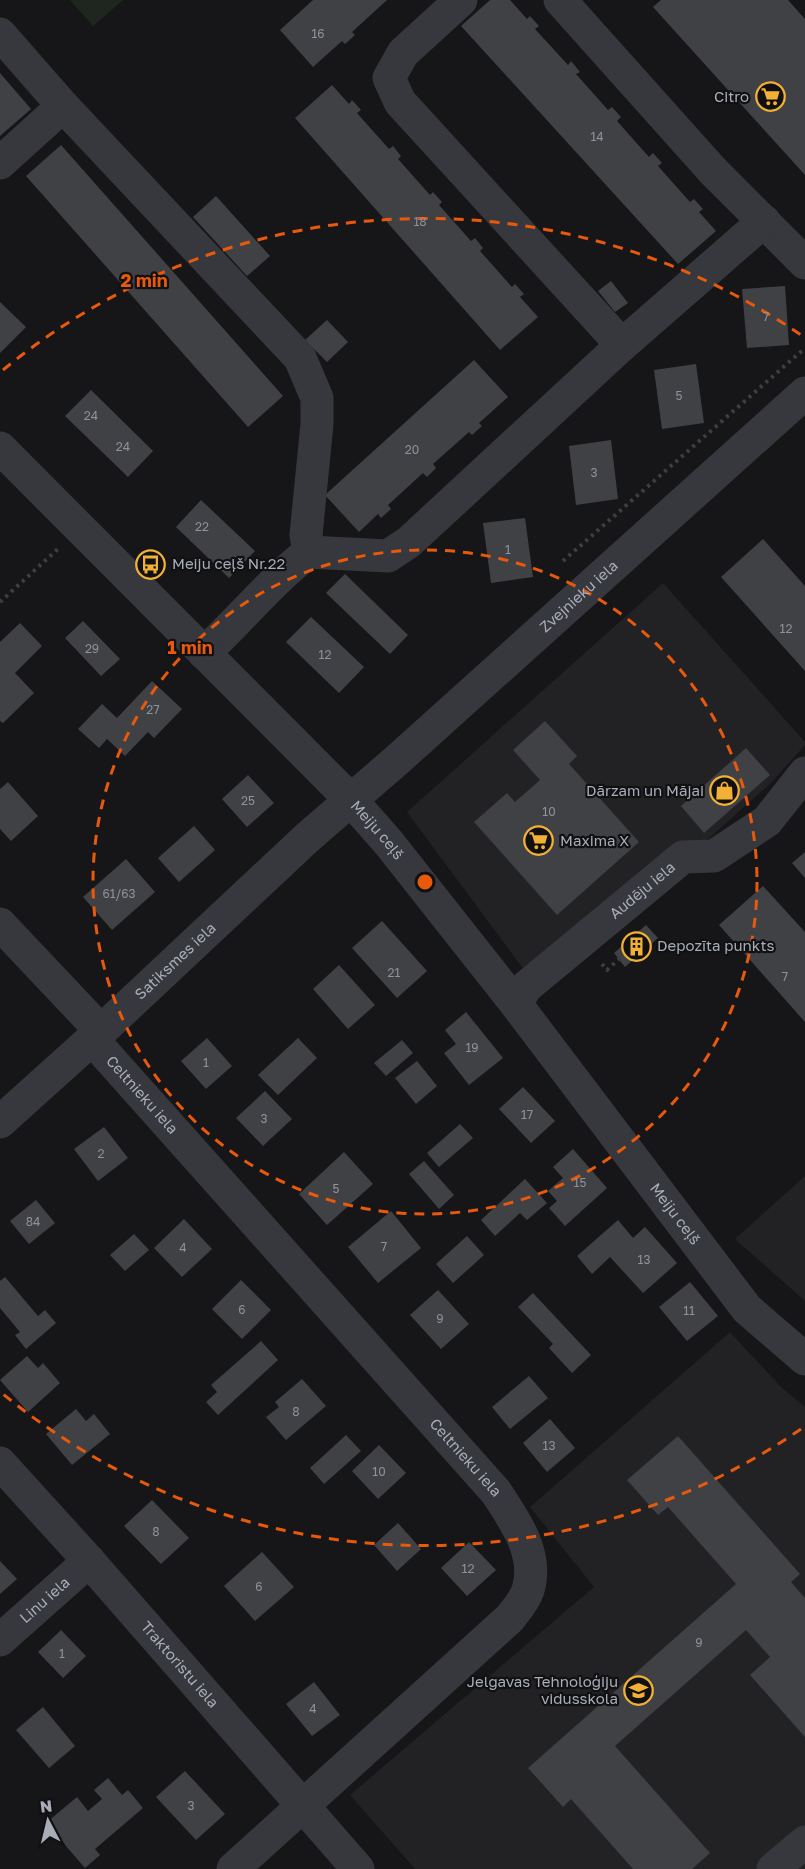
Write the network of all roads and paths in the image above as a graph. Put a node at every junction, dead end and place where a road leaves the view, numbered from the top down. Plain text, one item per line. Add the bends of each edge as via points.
1 (461, 0) edge
2 (560, 0) edge
3 (0, 34) edge
4 (63, 106) junction
5 (0, 163) edge
6 (764, 221) junction
7 (805, 263) edge
8 (622, 345) junction
9 (805, 348) edge
10 (805, 393) edge
11 (0, 448) edge
12 (80, 529) junction
13 (309, 552) junction
14 (563, 561) dead end
15 (0, 602) edge
16 (204, 652) junction
17 (805, 772) edge
18 (351, 800) junction
19 (0, 924) edge
20 (516, 1004) junction
21 (96, 1035) junction
22 (0, 1122) edge
23 (805, 1359) edge
24 (0, 1463) edge
25 (89, 1561) junction
26 (0, 1640) edge
27 (304, 1806) junction
28 (805, 1842) edge
29 (233, 1869) edge
30 (358, 1869) edge
31 (773, 1869) edge

1 - 8 street via 403,53 389,78 400,102
2 - 6 street via 705,162
3 - 4 street
4 - 5 street
4 - 13 street via 300,358 317,398 306,535
6 - 7 street
6 - 8 street
8 - 13 street via 409,542 388,556
9 - 14 path
10 - 18 street, Zvejnieku iela
11 - 12 street, Meiju ceļš
12 - 15 path
12 - 16 street, Meiju ceļš
13 - 16 street via 281,574
16 - 18 street, Meiju ceļš
17 - 20 street, Audēju iela via 767,821 714,856 683,857 526,987
18 - 20 street, Meiju ceļš
18 - 21 street, Satiksmes iela
19 - 21 street, Celtnieku iela
20 - 23 street, Meiju ceļš via 747,1308
21 - 22 street, Satiksmes iela
21 - 27 street, Celtnieku iela via 496,1492 529,1553 528,1592 510,1618
24 - 25 street, Traktoristu iela
25 - 26 street, Linu iela
25 - 27 street, Traktoristu iela
27 - 29 street, Celtnieku iela
27 - 30 street, Traktoristu iela
28 - 31 street

